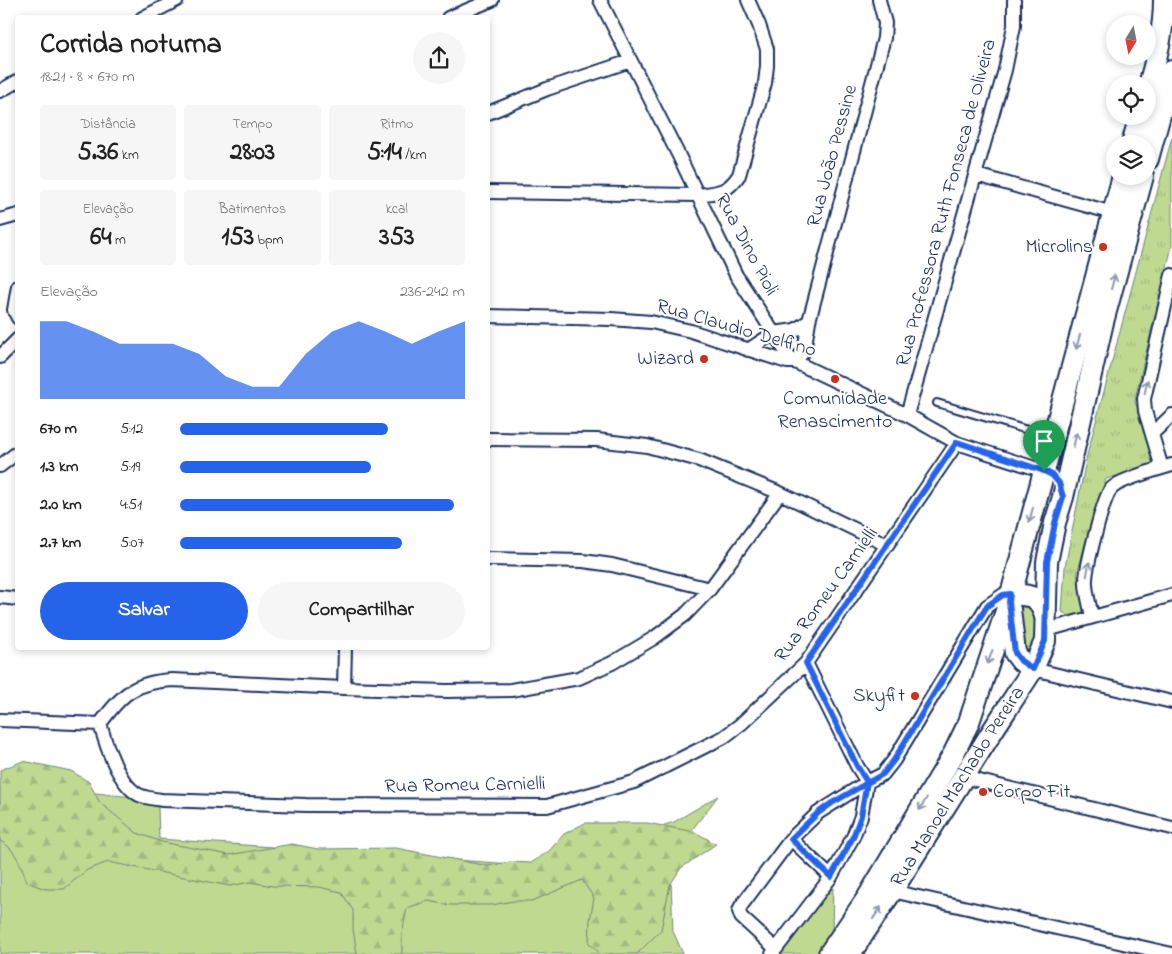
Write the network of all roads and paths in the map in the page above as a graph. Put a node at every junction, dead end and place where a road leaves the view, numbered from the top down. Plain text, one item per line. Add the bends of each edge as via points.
1 (177, 0) edge
2 (492, 0) edge
3 (600, 0) edge
4 (748, 0) edge
5 (879, 0) edge
6 (1014, 0) edge
7 (1164, 0) edge
8 (148, 15) edge
9 (455, 15) edge
10 (630, 61) junction
11 (1172, 71) edge
12 (1152, 75) edge
13 (15, 83) edge
14 (0, 91) edge
15 (490, 112) edge
16 (1155, 135) edge
17 (976, 174) junction
18 (1121, 185) edge
19 (1141, 185) edge
20 (490, 192) edge
21 (698, 195) junction
22 (1113, 213) junction
23 (15, 216) edge
24 (0, 220) edge
25 (1172, 275) edge
26 (490, 316) edge
27 (809, 321) junction
28 (774, 333) junction
29 (15, 342) edge
30 (748, 350) junction
31 (0, 357) edge
32 (796, 362) junction
33 (937, 403) dead end
34 (907, 415) junction
35 (1172, 415) edge
36 (1152, 434) junction
37 (1052, 437) junction
38 (490, 438) edge
39 (957, 442) junction
40 (15, 454) edge
41 (0, 466) edge
42 (1167, 467) edge
43 (1044, 471) junction
44 (780, 494) junction
45 (1063, 497) junction
46 (887, 545) junction
47 (490, 559) edge
48 (710, 589) junction
49 (1172, 595) edge
50 (0, 597) edge
51 (15, 598) edge
52 (1010, 598) junction
53 (1092, 617) junction
54 (1046, 623) junction
55 (345, 650) edge
56 (806, 663) junction
57 (1033, 669) junction
58 (344, 688) junction
59 (1172, 702) edge
60 (0, 720) edge
61 (100, 724) junction
62 (963, 777) junction
63 (867, 782) junction
64 (1172, 828) edge
65 (791, 839) junction
66 (831, 877) junction
67 (892, 891) junction
68 (774, 952) edge
69 (829, 954) edge
70 (850, 954) edge
71 (1172, 954) edge

1 - 8 street
2 - 9 street
3 - 10 street, Rua Dino Pioli
4 - 21 street, Rua Dino Pioli via 767,49 765,83 740,175 724,191
5 - 27 street, Rua João Pessine via 885,23 884,38
6 - 17 street, Rua Professora Ruth Fonseca de Oliveira via 1014,26 1005,70
7 - 12 main road via 1161,38
10 - 15 street
10 - 21 street, Rua Dino Pioli
11 - 16 main road
13 - 14 street
17 - 22 street
17 - 34 street, Rua Professora Ruth Fonseca de Oliveira
18 - 22 main road, Rua Manoel Machado Pereira
45 -> 19 main road, Rua Manoel Machado Pereira via 1103,322
20 - 21 street
21 - 28 street, Rua Dino Pioli via 736,276
22 -> 37 main road, Rua Manoel Machado Pereira
23 - 24 street
36 -> 25 street via 1144,399
26 - 30 street, Rua Claudio Delfino via 611,318 651,322
27 - 28 street via 795,330
27 - 32 street, Rua João Pessine via 804,351
28 - 30 street
28 - 32 street, Rua Dino Pioli
29 - 31 street
30 - 32 street, Rua Claudio Delfino
32 - 34 street, Rua Claudio Delfino
33 - 37 lane
34 - 39 street, Rua Claudio Delfino
35 - 36 street
36 - 42 street
37 - 43 main road, Rua Manoel Machado Pereira
38 - 44 street via 597,440 647,446 699,460
39 - 43 street, Rua Claudio Delfino
39 - 46 street, Rua Romeu Carnielli
40 - 41 street
53 -> 42 street via 1086,581 1106,498 1111,488
43 - 45 main road via 1059,483
43 -> 52 main road, Rua Manoel Machado Pereira
44 - 46 street
44 - 48 street
45 - 54 main road, Rua Manoel Machado Pereira via 1047,562
46 - 56 street, Rua Romeu Carnielli
47 - 48 street via 583,561
48 - 58 street via 685,616 654,638 579,678 510,690
49 - 53 street
50 - 51 street
52 - 54 main road via 1031,596 1037,600 1041,603
52 - 57 main road via 1015,653
52 - 63 street via 1003,595 987,606 894,760 883,774
52 -> 69 main road, Rua Manoel Machado Pereira via 969,722 953,754 868,897
53 - 54 street via 1075,623
54 - 57 main road, Rua Manoel Machado Pereira via 1045,641
55 - 58 street
56 - 61 street, Rua Romeu Carnielli via 724,737 634,782 547,806 306,805 162,800 139,795 126,783 110,756
56 - 63 street
57 - 59 street
57 - 62 main road, Rua Manoel Machado Pereira
58 - 61 street via 156,680 137,687 116,702
60 - 61 street
62 - 64 street
62 - 67 main road, Rua Manoel Machado Pereira
63 - 65 street via 825,808
63 - 66 street via 861,816
65 - 66 street
65 - 68 street via 740,911
66 - 68 street
70 -> 67 main road, Rua Manoel Machado Pereira
67 - 71 street

